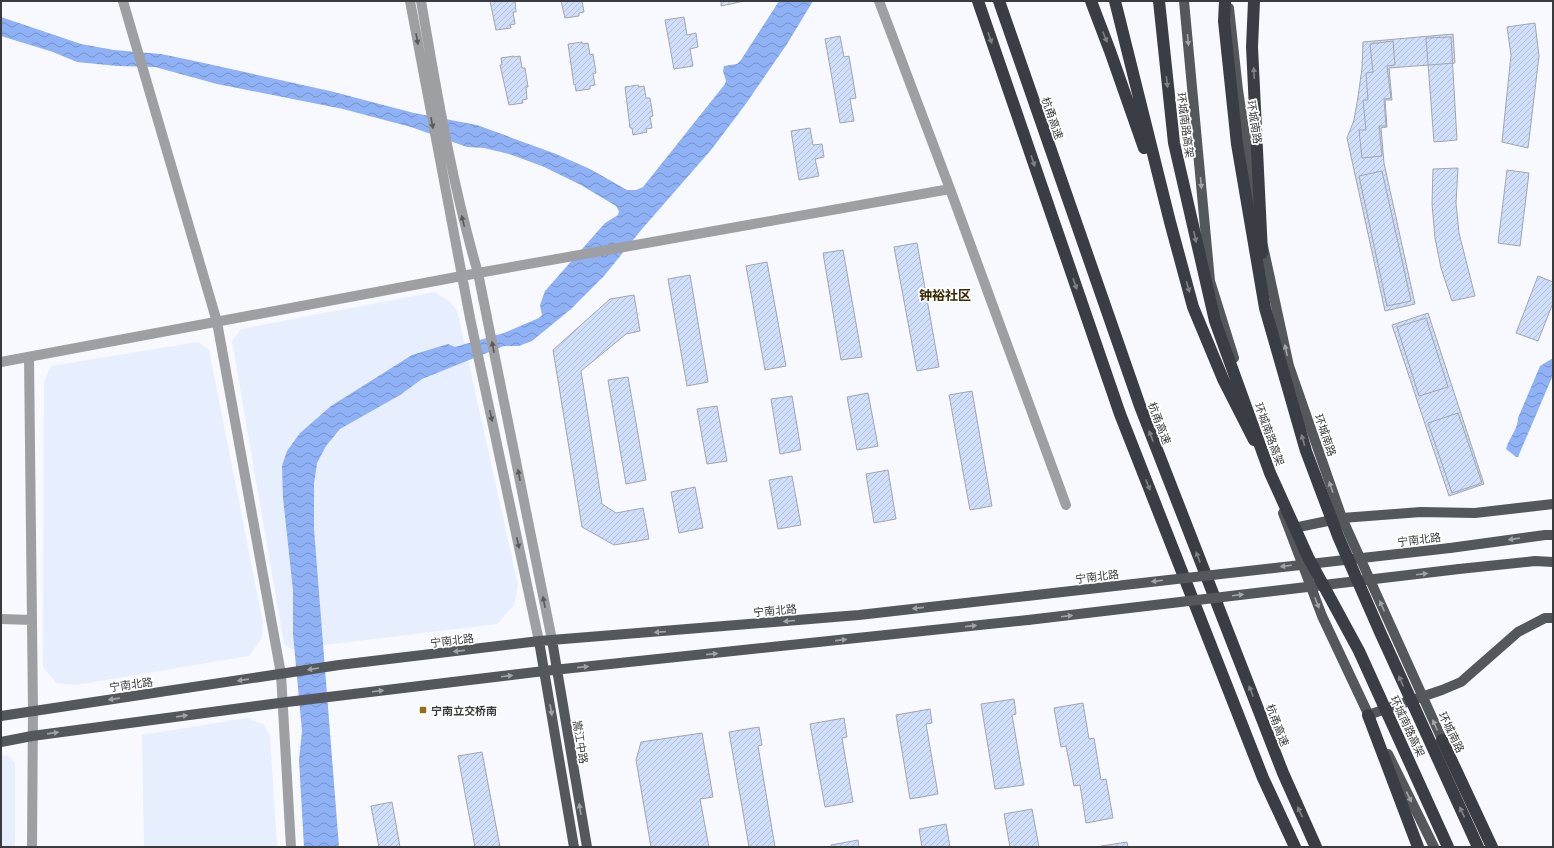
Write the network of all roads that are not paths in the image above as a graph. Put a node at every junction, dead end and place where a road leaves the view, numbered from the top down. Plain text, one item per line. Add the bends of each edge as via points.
1 (123, 1) edge
2 (410, 1) edge
3 (421, 1) edge
4 (879, 1) edge
5 (978, 1) edge
6 (999, 1) edge
7 (1091, 1) edge
8 (1115, 1) edge
9 (1159, 1) edge
10 (1184, 1) edge
11 (1227, 1) edge
12 (1254, 1) edge
13 (950, 189) junction
14 (1170, 222) junction
15 (478, 273) junction
16 (463, 276) junction
17 (1265, 308) junction
18 (217, 322) junction
19 (29, 357) junction
20 (1, 362) edge
21 (1270, 473) junction
22 (1553, 504) edge
23 (1066, 505) dead end
24 (1342, 518) junction
25 (1288, 529) junction
26 (1553, 535) edge
27 (1553, 562) edge
28 (1553, 618) edge
29 (1, 619) edge
30 (32, 620) junction
31 (552, 640) junction
32 (539, 641) junction
33 (557, 670) junction
34 (544, 671) junction
35 (284, 674) junction
36 (1423, 697) junction
37 (285, 702) junction
38 (33, 711) junction
39 (1368, 715) junction
40 (1, 716) edge
41 (32, 736) junction
42 (1442, 740) junction
43 (1, 742) edge
44 (32, 847) edge
45 (291, 847) edge
46 (574, 847) edge
47 (587, 847) edge
48 (1295, 847) edge
49 (1316, 847) edge
50 (1418, 847) edge
51 (1434, 847) edge
52 (1448, 847) edge
53 (1478, 847) edge
54 (1492, 847) edge
55 (1497, 847) edge

1 - 18 street
2 -> 16 street via 438,157
15 -> 3 street via 463,223
4 - 13 street
5 -> 48 highway via 1120,414 1263,778
49 -> 6 highway, 杭甬高速 via 1282,773 1140,406
7 -> 14 highway
8 - 14 highway
9 -> 21 highway, 环城南路高架, bridge via 1174,143 1199,255 1215,321
10 -> 25 main road via 1210,281
11 - 17 highway, 环城南路高架, bridge via 1224,21 1237,144
24 -> 11 main road, 环城南路 via 1289,366 1258,222
17 -> 12 highway, bridge via 1252,47
13 - 15 street
13 - 23 street
14 -> 21 highway, bridge via 1193,307 1223,379
15 - 16 street
31 -> 15 street
16 - 18 street
16 -> 32 street
53 -> 17 highway, 环城南路高架, bridge via 1338,536 1306,451
18 - 19 street
18 - 35 street
19 - 20 street
19 - 30 street
21 - 52 highway, 环城南路高架, bridge via 1308,557 1359,651
22 - 24 main road via 1474,513 1421,512
24 - 25 main road
36 -> 24 main road, 环城南路
25 -> 39 main road via 1322,616
26 -> 31 main road, 宁南北路, bridge via 859,615
33 -> 27 main road, bridge via 1028,620 1459,569 1535,561
28 - 36 main road via 1544,618 1518,632 1461,682
29 - 30 street
30 - 38 street
31 - 32 main road, 宁南北路
31 - 33 main road, 嵩江中路
32 - 34 main road
32 -> 35 main road, 宁南北路
33 - 34 main road
47 -> 33 main road, 嵩江中路
37 -> 34 main road
34 -> 46 main road
35 - 37 street
35 -> 38 main road, 宁南北路
36 - 39 main road
42 -> 36 main road, 环城南路
41 -> 37 main road
37 - 45 street
38 - 40 main road, 宁南北路
38 - 41 street
39 - 50 highway
39 -> 51 main road
41 - 43 main road
41 - 44 street
42 - 54 highway
42 - 55 main road, 环城南路

